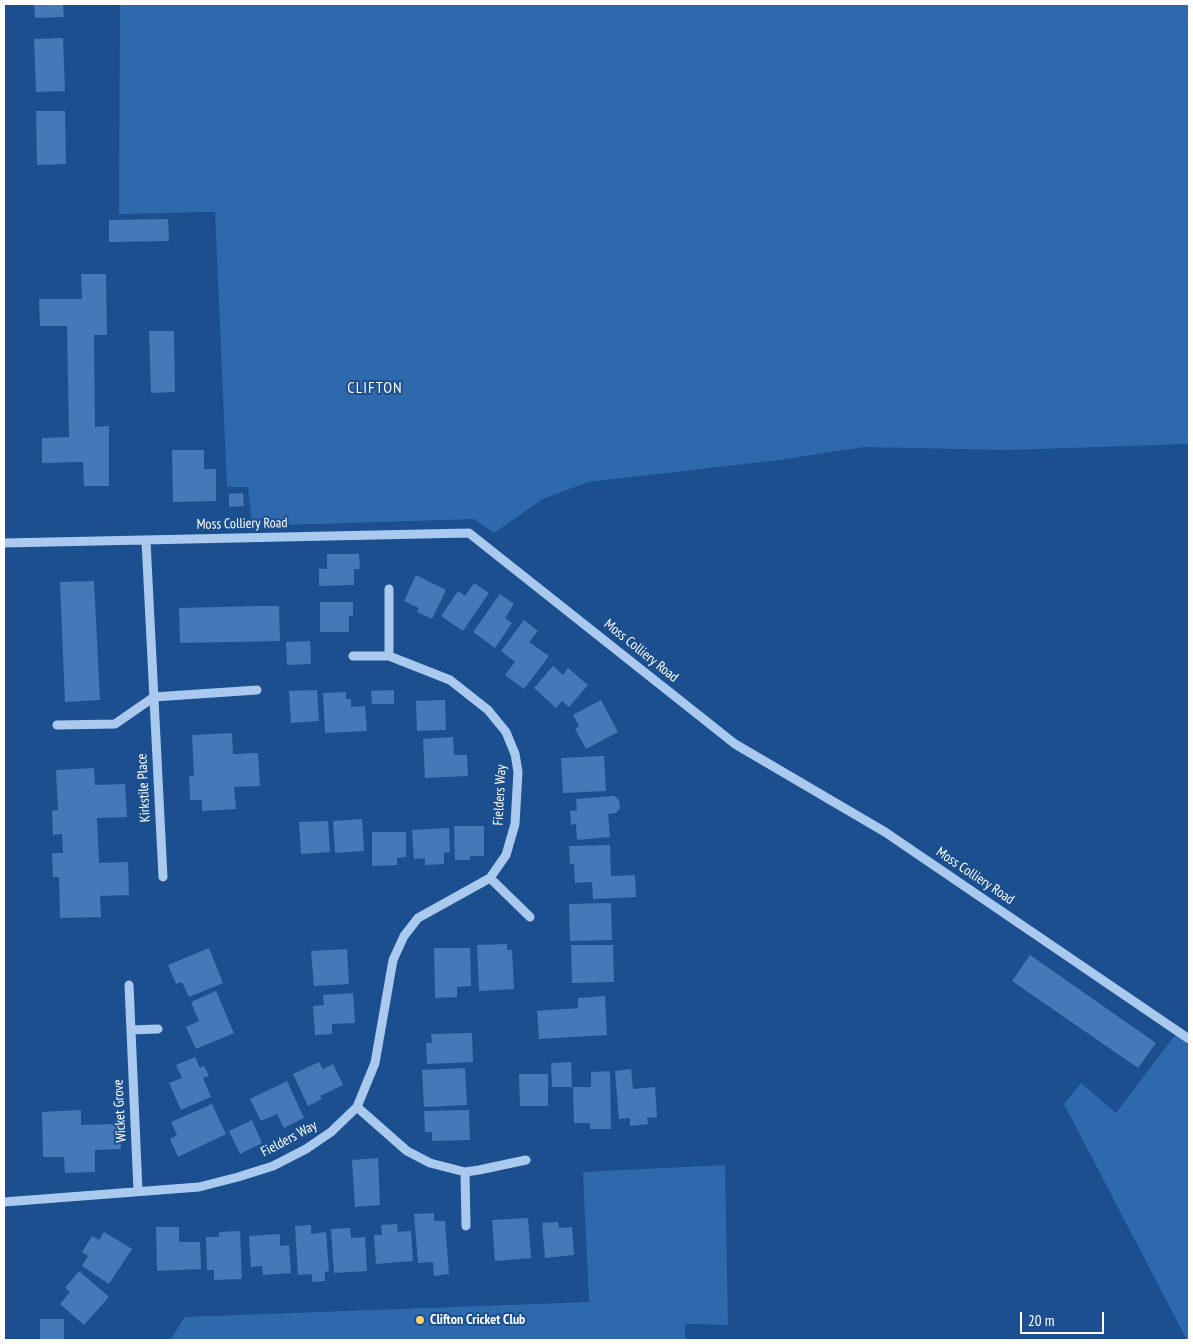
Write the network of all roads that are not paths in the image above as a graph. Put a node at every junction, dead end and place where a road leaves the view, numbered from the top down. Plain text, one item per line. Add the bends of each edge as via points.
1 (146, 540) junction
2 (4, 543) edge
3 (389, 589) dead end
4 (353, 656) dead end
5 (389, 656) junction
6 (257, 690) dead end
7 (154, 698) junction
8 (57, 725) dead end
9 (163, 877) dead end
10 (490, 878) junction
11 (530, 917) dead end
12 (129, 985) dead end
13 (158, 1029) dead end
14 (130, 1030) junction
15 (1189, 1039) edge
16 (357, 1107) junction
17 (526, 1160) dead end
18 (465, 1172) junction
19 (138, 1191) junction
20 (4, 1202) edge
21 (466, 1226) dead end

1 - 2 street, Moss Colliery Road
1 - 7 street, Kirkstile Place
1 - 15 street, Moss Colliery Road via 469,533 735,744 885,832
3 - 5 street
4 - 5 street, Fielders Way
5 - 10 street, Fielders Way via 450,680 488,710 506,732 518,772 515,824 506,855
6 - 7 street
7 - 8 street via 115,724
7 - 9 street, Kirkstile Place
10 - 11 street
10 - 16 street, Fielders Way via 418,918 404,936 393,960 375,1063
12 - 14 street, Wicket Grove
13 - 14 street
14 - 19 street, Wicket Grove
16 - 18 street via 407,1151 430,1163
16 - 19 street, Fielders Way via 332,1132 273,1166 199,1186
17 - 18 street
18 - 21 street
19 - 20 street, Fielders Way

